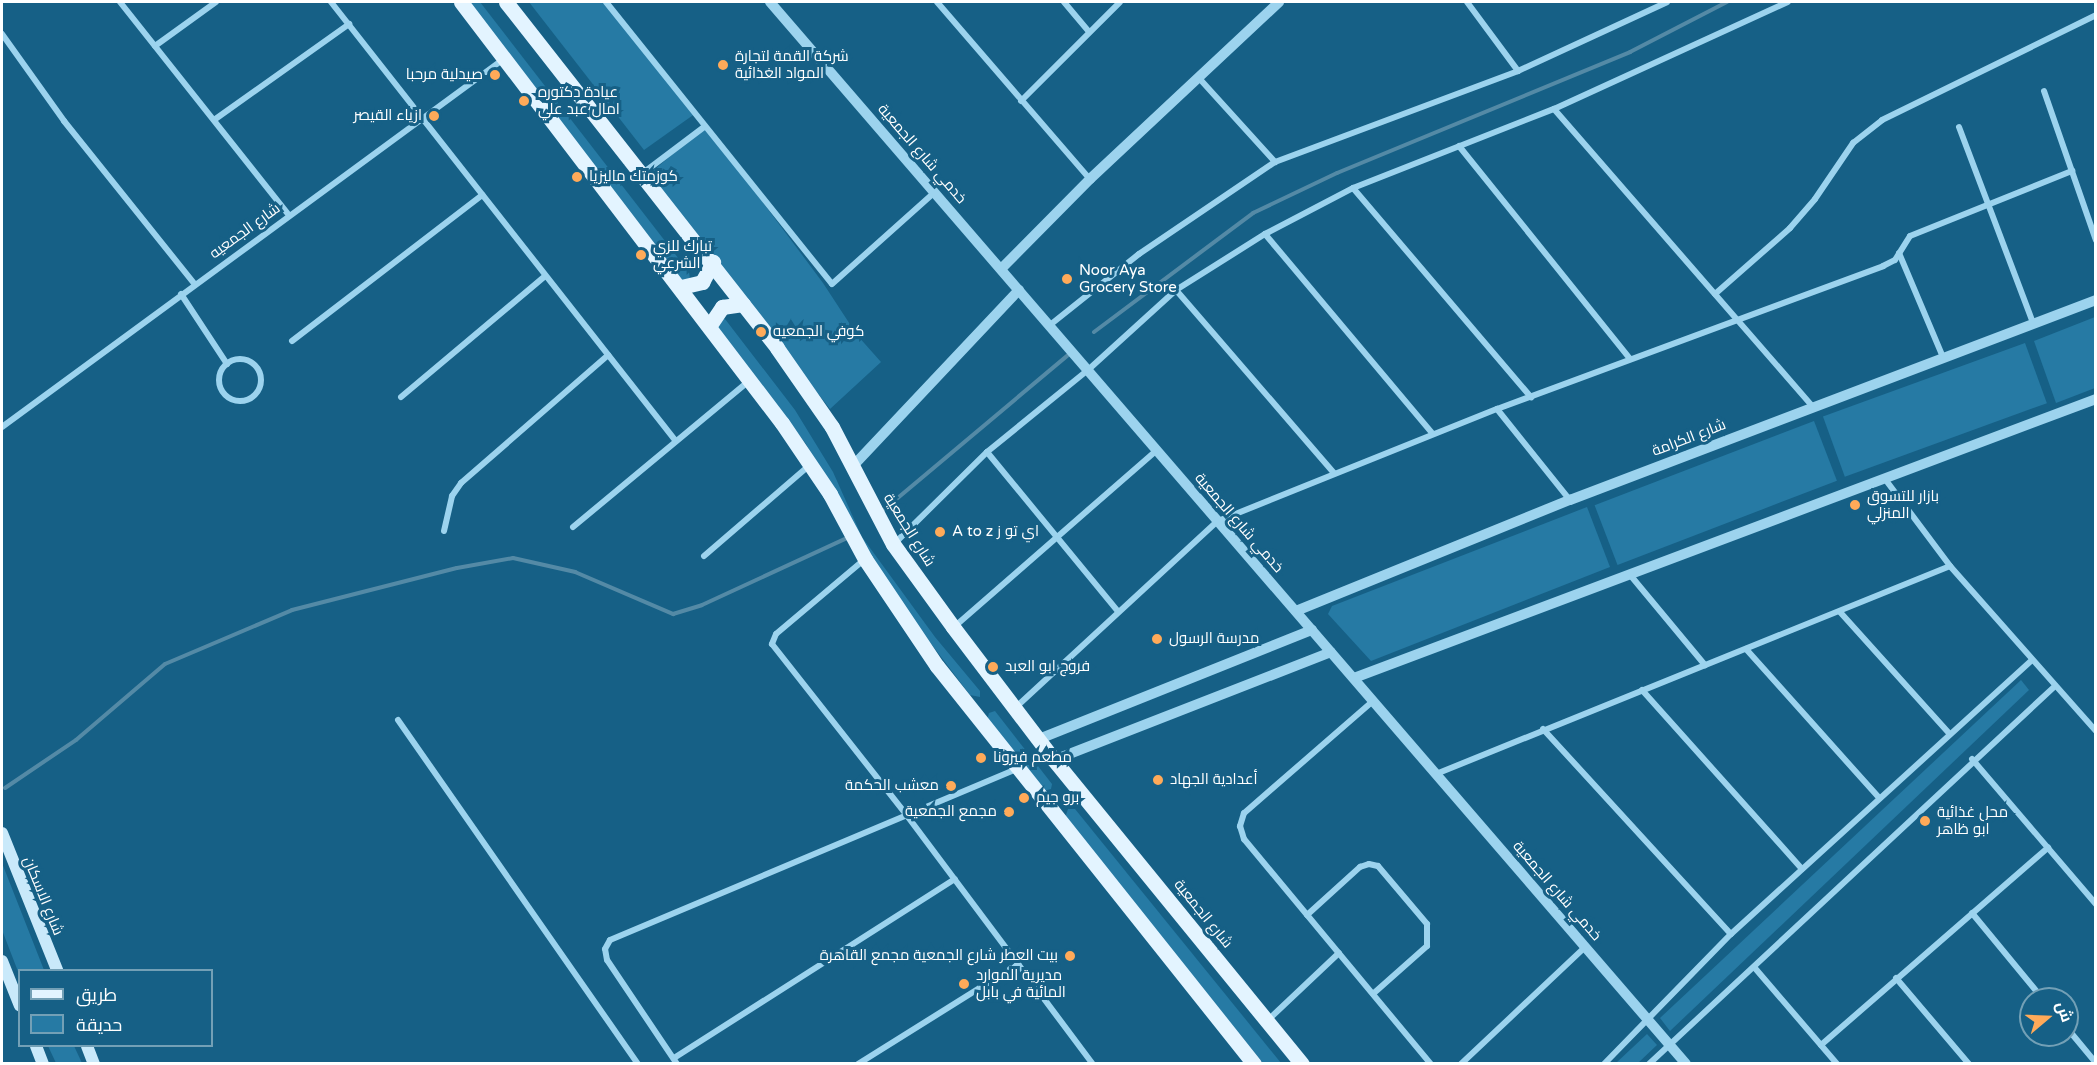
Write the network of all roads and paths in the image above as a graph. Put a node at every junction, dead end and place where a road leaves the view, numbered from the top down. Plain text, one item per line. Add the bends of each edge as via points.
1 (120, 2) edge
2 (216, 2) edge
3 (332, 2) edge
4 (461, 2) edge
5 (506, 2) edge
6 (606, 2) edge
7 (770, 2) edge
8 (937, 2) edge
9 (1064, 2) edge
10 (1119, 2) edge
11 (1279, 2) edge
12 (1467, 2) edge
13 (1667, 2) edge
14 (1788, 2) edge
15 (2096, 15) edge
16 (349, 24) junction
17 (1089, 32) junction
18 (2, 34) edge
19 (155, 46) junction
20 (505, 58) junction
21 (1518, 71) junction
22 (1198, 77) junction
23 (2044, 91) dead end
24 (1021, 101) junction
25 (1554, 108) junction
26 (421, 116) junction
27 (214, 120) junction
28 (704, 127) junction
29 (1959, 127) dead end
30 (1459, 146) junction
31 (1275, 162) junction
32 (2072, 171) junction
33 (643, 174) junction
34 (1090, 179) junction
35 (1353, 188) junction
36 (935, 192) junction
37 (482, 195) junction
38 (1989, 205) junction
39 (288, 214) junction
40 (1265, 234) junction
41 (2096, 240) edge
42 (1899, 253) junction
43 (712, 262) junction
44 (1002, 269) junction
45 (545, 276) junction
46 (194, 282) junction
47 (681, 288) junction
48 (1019, 290) junction
49 (1176, 290) junction
50 (181, 294) junction
51 (1715, 294) junction
52 (2096, 300) edge
53 (743, 304) junction
54 (1737, 320) junction
55 (2033, 323) junction
56 (710, 325) junction
57 (1050, 326) junction
58 (292, 340) dead end
59 (608, 356) junction
60 (1942, 357) junction
61 (1630, 359) junction
62 (227, 364) junction
63 (1088, 370) junction
64 (751, 380) junction
65 (401, 397) dead end
66 (1531, 397) junction
67 (2096, 399) edge
68 (1812, 406) junction
69 (1497, 410) junction
70 (2, 427) edge
71 (1433, 434) junction
72 (675, 440) junction
73 (1157, 450) junction
74 (987, 452) junction
75 (811, 463) junction
76 (853, 466) junction
77 (1334, 473) junction
78 (1885, 479) junction
79 (1570, 500) junction
80 (1218, 520) junction
81 (573, 527) dead end
82 (444, 531) dead end
83 (1056, 536) junction
84 (893, 544) junction
85 (704, 556) dead end
86 (865, 559) junction
87 (1950, 566) junction
88 (1631, 576) junction
89 (1117, 610) junction
90 (1296, 611) junction
91 (1840, 612) junction
92 (953, 627) junction
93 (1312, 630) junction
94 (1746, 648) junction
95 (1331, 652) junction
96 (2032, 660) junction
97 (1706, 665) junction
98 (1354, 678) junction
99 (2055, 686) junction
100 (1642, 690) junction
101 (1373, 701) junction
102 (1014, 708) junction
103 (398, 720) dead end
104 (1543, 729) junction
105 (1063, 730) junction
106 (2096, 730) edge
107 (1949, 733) junction
108 (1039, 739) junction
109 (1074, 753) junction
110 (1972, 759) junction
111 (1054, 760) junction
112 (1016, 769) junction
113 (1436, 774) junction
114 (1879, 798) junction
115 (908, 817) junction
116 (2, 833) edge
117 (2048, 848) junction
118 (1802, 869) junction
119 (955, 879) junction
120 (2096, 904) edge
121 (1972, 913) junction
122 (1307, 915) junction
123 (1731, 934) junction
124 (1586, 947) junction
125 (1339, 953) junction
126 (2, 961) edge
127 (1018, 964) junction
128 (1754, 967) junction
129 (57, 969) edge
130 (5, 978) edge
131 (1896, 978) junction
132 (2033, 987) edge
133 (1373, 994) junction
134 (18, 1002) edge
135 (1266, 1021) junction
136 (1649, 1021) junction
137 (2079, 1042) edge
138 (1669, 1044) junction
139 (1821, 1045) junction
140 (36, 1047) edge
141 (87, 1047) edge
142 (1290, 1057) edge
143 (675, 1061) edge
144 (2096, 1063) edge
145 (43, 1064) edge
146 (94, 1064) edge
147 (638, 1064) edge
148 (858, 1064) edge
149 (1093, 1064) edge
150 (1254, 1064) edge
151 (1302, 1064) edge
152 (1431, 1064) edge
153 (1461, 1064) edge
154 (1604, 1064) edge
155 (1649, 1064) edge
156 (1686, 1064) edge
157 (1837, 1064) edge
158 (1969, 1064) edge

1 - 19 street
2 - 19 street
3 - 16 street
4 - 20 main road
5 - 33 main road, شارع الجمعية
6 - 28 street
7 - 36 street, خدمي شارع الجمعية
8 - 24 street
9 - 17 street
10 - 17 street
11 - 22 street
12 - 21 street
13 - 21 street
14 - 25 street
15 - 51 street via 1882,120 1852,144 1815,200 1790,228
16 - 26 street
16 - 27 street
17 - 24 street
18 - 46 street via 64,121
19 - 27 street
20 - 26 street, شارع الجمعيه
20 - 47 main road
21 - 31 street
22 - 31 street
22 - 34 street
23 - 32 street
24 - 34 street
25 - 30 street
25 - 51 street
26 - 37 street
26 - 39 street, شارع الجمعيه
27 - 39 street
28 - 33 street
28 - 36 street via 832,284
29 - 38 street
30 - 35 street
30 - 61 street
31 - 57 street via 1139,254
32 - 38 street
32 - 41 street
33 - 43 main road, شارع الجمعية
34 - 44 street
35 - 40 street
35 - 66 street
36 - 44 street, خدمي شارع الجمعية
37 - 45 street
37 - 58 street
38 - 42 street via 1910,236
38 - 55 street
39 - 46 street, شارع الجمعيه
40 - 49 street
40 - 71 street
42 - 54 street via 1883,266
42 - 60 street
43 - 47 main road via 702,282
43 - 53 main road, شارع الجمعية
44 - 48 street, خدمي شارع الجمعية
45 - 59 street
45 - 65 street
46 - 50 street, شارع الجمعيه
47 - 56 main road
48 - 57 street, خدمي شارع الجمعية
48 - 76 street
49 - 63 street
49 - 77 street
50 - 62 street
50 - 70 street, شارع الجمعيه
51 - 54 street
52 - 55 street, شارع الكرامة
53 - 56 main road via 722,307
53 - 76 main road, شارع الجمعية via 832,427
54 - 61 street
54 - 68 street
55 - 60 street, شارع الكرامة
56 - 64 main road
57 - 63 street, خدمي شارع الجمعية
59 - 72 street
59 - 82 street via 461,483 452,496
60 - 68 street, شارع الكرامة
61 - 66 street
62 - 62 street via 219,378 222,391 232,400 252,396 260,385 255,366 243,359
63 - 73 street, خدمي شارع الجمعية
63 - 74 street
64 - 72 street
64 - 75 main road
66 - 69 street
67 - 78 street
68 - 79 street, شارع الكرامة
69 - 71 street
69 - 79 street
71 - 77 street
72 - 81 street
73 - 80 street, خدمي شارع الجمعية
73 - 83 street
74 - 83 street
74 - 84 street
75 - 85 street
75 - 86 main road
76 - 84 main road, شارع الجمعية
77 - 80 street
78 - 87 street
78 - 88 street
79 - 90 street, شارع الكرامة
80 - 89 street
80 - 90 street, خدمي شارع الجمعية
83 - 89 street
83 - 92 street
84 - 92 main road, شارع الجمعية
86 - 112 main road via 937,666
86 - 115 street via 776,634 772,644
87 - 91 street
87 - 96 street
88 - 97 street
88 - 98 street
89 - 102 street
90 - 93 street, خدمي شارع الجمعية
91 - 94 street
91 - 107 street
92 - 102 main road, شارع الجمعية
93 - 95 street, خدمي شارع الجمعية
93 - 105 street
94 - 97 street
94 - 114 street
95 - 98 street, خدمي شارع الجمعية
95 - 109 street
96 - 99 street
96 - 107 street
97 - 100 street
98 - 101 street, خدمي شارع الجمعية
99 - 106 street
99 - 110 street
100 - 104 street
100 - 118 street
101 - 113 street, خدمي شارع الجمعية
101 - 122 street via 1244,813 1240,826 1244,839
102 - 108 main road, شارع الجمعية
103 - 147 street
104 - 113 street
104 - 123 street
105 - 108 street
105 - 109 street via 1054,736 1052,747 1064,755
107 - 114 street
108 - 111 main road, شارع الجمعية
109 - 111 street
110 - 117 street
110 - 128 street
111 - 135 main road, شارع الجمعية
112 - 115 street
112 - 150 main road
113 - 124 street, خدمي شارع الجمعية
114 - 118 street
115 - 119 street
115 - 143 street via 610,940 605,949 607,960
116 - 129 main road, شارع الاسكان
117 - 120 street
117 - 121 street
118 - 123 street
119 - 127 street
119 - 143 street
121 - 131 street
121 - 132 street
122 - 125 street
122 - 133 street via 1360,867 1369,864 1378,866 1427,924 1427,946
123 - 136 street
124 - 136 street, خدمي شارع الجمعية
124 - 153 street
125 - 133 street
125 - 135 street
126 - 130 main road
127 - 148 street
127 - 149 street
128 - 138 street
128 - 139 street
130 - 134 main road
131 - 139 street
131 - 158 street
133 - 152 street
135 - 142 main road, شارع الجمعية
136 - 138 street, خدمي شارع الجمعية
136 - 154 street
137 - 144 street
138 - 155 street
138 - 156 street, خدمي شارع الجمعية
139 - 157 street
140 - 145 main road
141 - 146 main road
142 - 151 main road, شارع الجمعية

